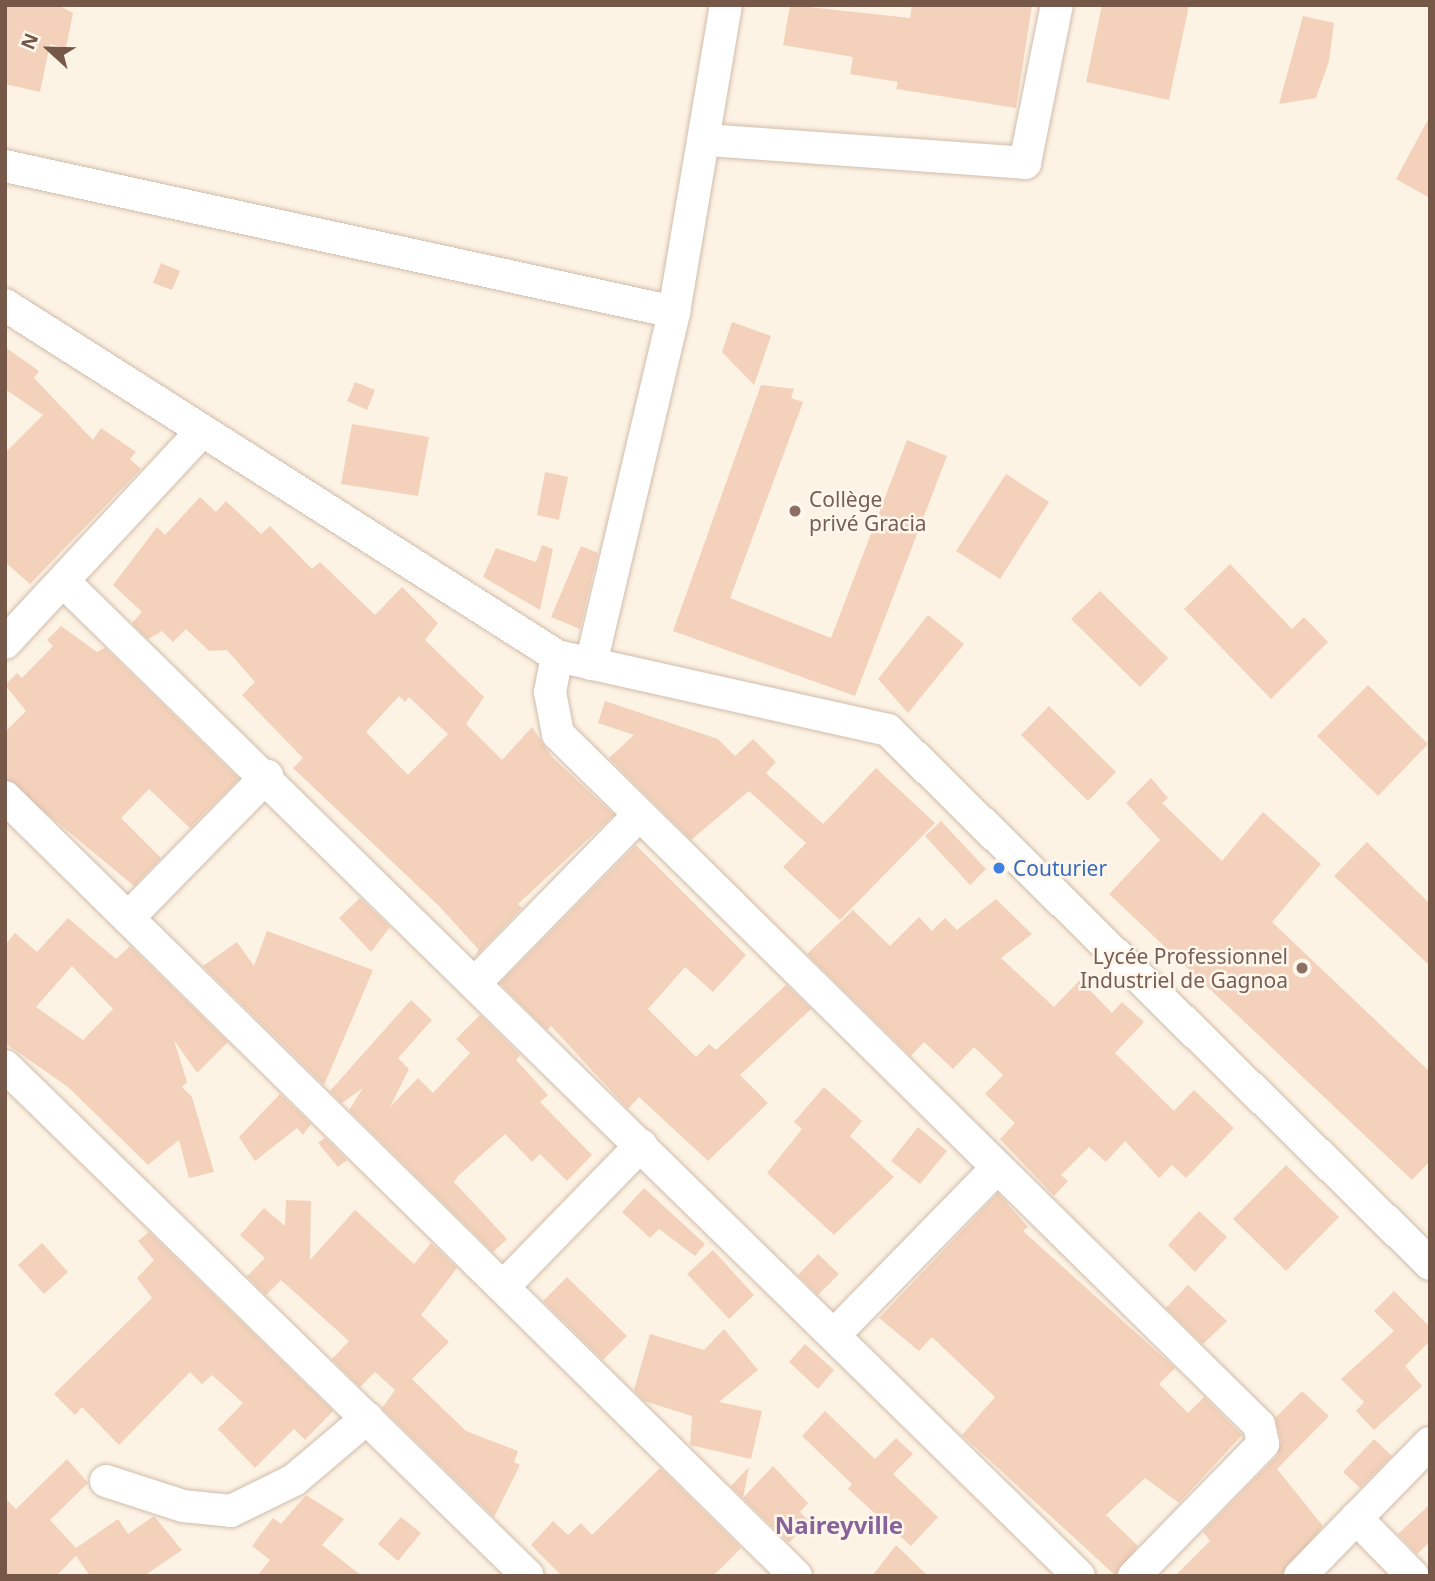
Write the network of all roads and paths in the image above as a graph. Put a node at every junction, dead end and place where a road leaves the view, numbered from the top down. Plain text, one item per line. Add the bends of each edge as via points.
1 (726, 5) edge
2 (1057, 5) edge
3 (707, 140) junction
4 (5, 166) edge
5 (5, 305) edge
6 (674, 312) junction
7 (201, 432) junction
8 (65, 583) junction
9 (5, 643) edge
10 (557, 656) junction
11 (591, 664) junction
12 (267, 776) junction
13 (5, 797) edge
14 (639, 815) junction
15 (128, 918) junction
16 (476, 982) junction
17 (5, 1066) edge
18 (641, 1145) junction
19 (996, 1169) junction
20 (1430, 1264) edge
21 (503, 1287) junction
22 (834, 1335) junction
23 (367, 1418) junction
24 (1430, 1443) edge
25 (106, 1481) dead end
26 (1356, 1518) junction
27 (528, 1576) edge
28 (796, 1576) edge
29 (1079, 1576) edge
30 (1134, 1576) edge
31 (1300, 1576) edge
32 (1413, 1576) edge

1 - 3 street
2 - 3 street via 1025,163
3 - 6 street
4 - 6 street
5 - 7 street
6 - 11 street
7 - 8 street
7 - 10 street
8 - 9 street
8 - 12 street
10 - 11 street
10 - 14 street via 550,692 558,734
11 - 20 street via 888,730
12 - 15 street
12 - 16 street
13 - 15 street
14 - 16 street
14 - 19 street
15 - 21 street
16 - 18 street
17 - 23 street
18 - 21 street
18 - 22 street
19 - 22 street
19 - 30 street via 1265,1434 1264,1444
21 - 28 street
22 - 29 street
23 - 25 street via 294,1480 230,1511 183,1506
23 - 27 street
24 - 26 street
26 - 31 street
26 - 32 street

